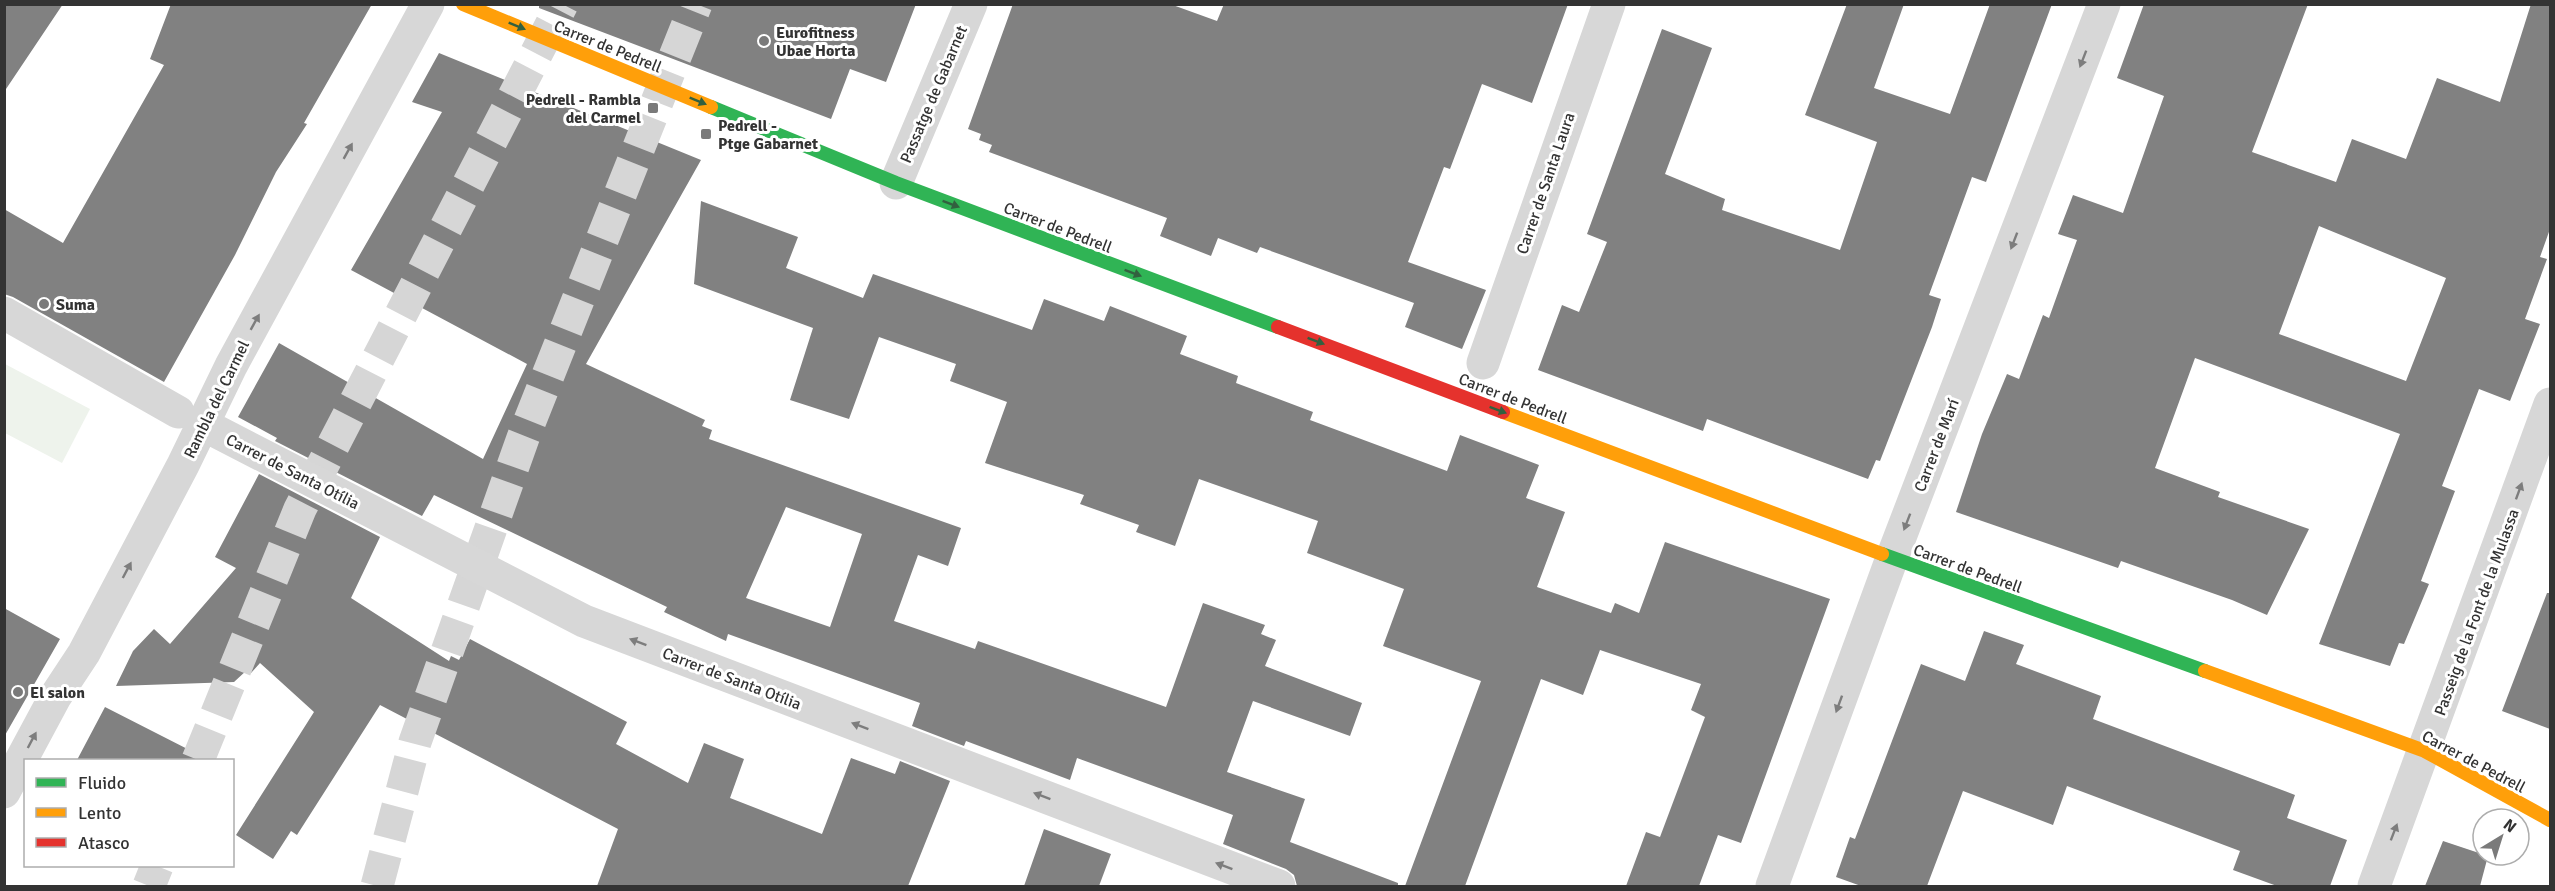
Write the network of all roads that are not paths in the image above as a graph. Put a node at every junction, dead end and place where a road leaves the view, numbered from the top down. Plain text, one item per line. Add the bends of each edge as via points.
1 (428, 4) edge
2 (463, 4) edge
3 (971, 4) edge
4 (1609, 4) edge
5 (2104, 4) edge
6 (896, 183) junction
7 (4, 313) edge
8 (1483, 363) dead end
9 (2550, 404) edge
10 (191, 419) junction
11 (1892, 558) junction
12 (2425, 751) junction
13 (4, 792) edge
14 (2550, 820) edge
15 (1279, 886) edge
16 (1772, 886) edge
17 (2374, 886) edge

10 -> 1 street, Rambla del Carmel via 231,366
2 -> 6 street, Carrer de Pedrell
3 - 6 street, Passatge de Gabarnet
4 - 8 street, Carrer de Santa Laura
5 -> 11 street, Carrer de Marí
6 -> 11 street, Carrer de Pedrell
7 - 10 street, Carrer de Santa Otília
12 -> 9 street, Passeig de la Font de la Mulassa
13 -> 10 street, Rambla del Carmel via 84,652
15 -> 10 street, Carrer de Santa Otília via 584,621
11 - 12 street, Carrer de Pedrell
11 -> 16 street, Carrer de Marí
12 - 14 street, Carrer de Pedrell
17 -> 12 street, Passeig de la Font de la Mulassa

